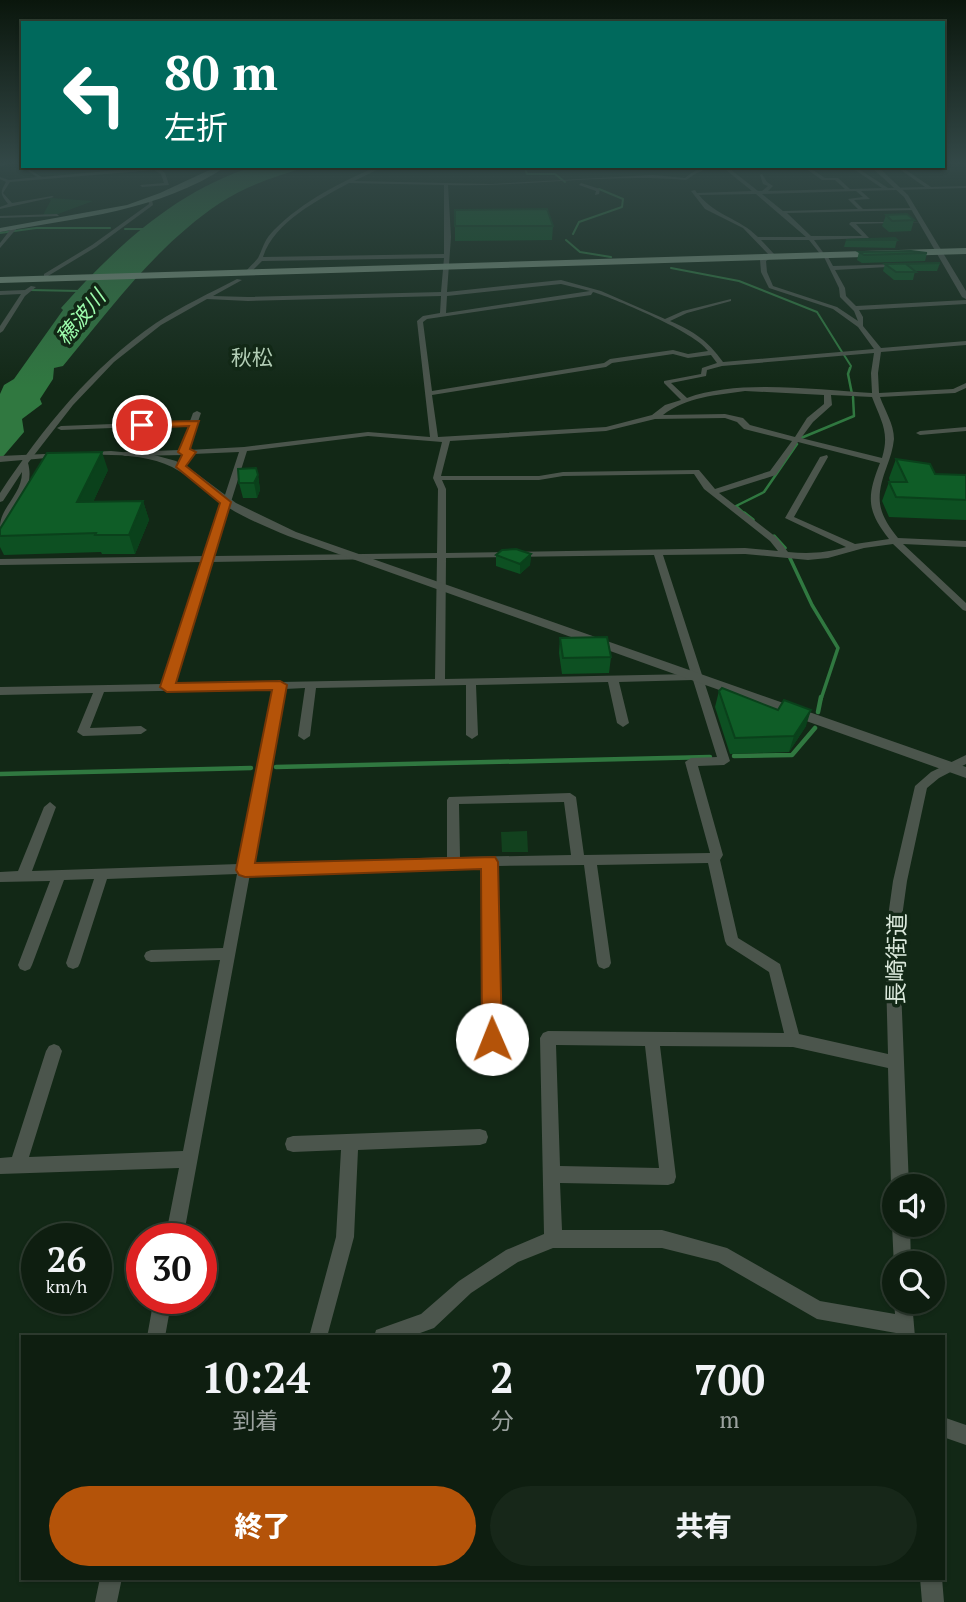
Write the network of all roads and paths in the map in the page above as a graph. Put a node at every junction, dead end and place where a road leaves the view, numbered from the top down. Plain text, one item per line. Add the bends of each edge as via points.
1 (105, 238) edge
2 (272, 238) edge
3 (447, 238) edge
4 (809, 238) junction
5 (823, 238) edge
6 (931, 238) edge
7 (757, 239) joint
8 (940, 253) junction
9 (966, 253) edge
10 (825, 256) junction
11 (767, 258) junction
12 (260, 259) junction
13 (447, 264) junction
14 (934, 265) edge
15 (947, 265) junction
16 (908, 266) edge
17 (831, 268) junction
18 (250, 270) dead end
19 (46, 275) dead end
20 (239, 279) dead end
21 (0, 283) edge
22 (598, 292) junction
23 (0, 293) edge
24 (445, 294) junction
25 (206, 297) junction
26 (729, 300) dead end
27 (966, 300) edge
28 (856, 307) junction
29 (440, 316) junction
30 (664, 321) junction
31 (860, 326) junction
32 (0, 331) edge
33 (966, 343) edge
34 (878, 349) junction
35 (712, 354) junction
36 (721, 364) junction
37 (966, 385) edge
38 (827, 393) junction
39 (428, 394) junction
40 (876, 395) junction
41 (686, 400) junction
42 (197, 413) dead end
43 (655, 417) junction
44 (195, 423) junction
45 (61, 428) dead end
46 (966, 429) edge
47 (919, 433) dead end
48 (435, 440) junction
49 (446, 440) junction
50 (797, 440) junction
51 (244, 449) junction
52 (187, 452) junction
53 (116, 455) junction
54 (824, 457) dead end
55 (0, 458) edge
56 (25, 459) junction
57 (883, 461) junction
58 (181, 467) junction
59 (880, 472) junction
60 (893, 475) edge
61 (438, 478) junction
62 (713, 492) junction
63 (0, 499) edge
64 (226, 502) junction
65 (0, 524) edge
66 (894, 541) junction
67 (966, 544) edge
68 (853, 547) junction
69 (659, 553) junction
70 (785, 554) junction
71 (443, 556) junction
72 (358, 557) junction
73 (209, 559) junction
74 (0, 562) edge
75 (443, 587) junction
76 (966, 608) edge
77 (697, 677) junction
78 (613, 679) junction
79 (471, 681) junction
80 (440, 682) junction
81 (280, 685) junction
82 (311, 685) junction
83 (167, 687) junction
84 (100, 689) junction
85 (0, 691) edge
86 (623, 723) dead end
87 (141, 730) dead end
88 (472, 735) dead end
89 (304, 736) dead end
90 (966, 759) edge
91 (959, 770) edge
92 (50, 807) dead end
93 (713, 858) junction
94 (584, 860) junction
95 (454, 862) junction
96 (489, 862) junction
97 (245, 870) junction
98 (102, 874) junction
99 (59, 875) junction
100 (23, 876) junction
101 (0, 877) edge
102 (228, 954) junction
103 (151, 956) dead end
104 (72, 963) dead end
105 (604, 963) dead end
106 (25, 965) dead end
107 (492, 1039) dead end
108 (652, 1040) junction
109 (793, 1040) junction
110 (54, 1051) dead end
111 (896, 1063) junction
112 (480, 1137) dead end
113 (351, 1142) junction
114 (293, 1144) dead end
115 (188, 1159) junction
116 (18, 1165) junction
117 (0, 1166) edge
118 (553, 1174) junction
119 (900, 1174) edge
120 (177, 1223) edge
121 (553, 1239) junction
122 (160, 1314) edge
123 (905, 1331) edge
124 (156, 1335) edge
125 (319, 1335) edge
126 (388, 1335) edge
127 (945, 1428) edge
128 (966, 1435) edge
129 (111, 1580) edge
130 (931, 1580) edge
131 (106, 1602) edge
132 (933, 1602) edge

1 - 19 street
2 - 12 street
3 - 13 street
4 - 5 street
4 - 7 street
4 - 10 street
6 - 8 street
7 - 11 street
8 - 9 highway
8 - 10 highway
8 - 15 street
10 - 11 highway
10 - 17 street
11 - 13 highway
11 - 31 street via 766,279 775,290 835,308
12 - 13 street
12 - 18 street
13 - 21 highway
13 - 24 street
14 - 15 street
15 - 27 street
16 - 17 street
17 - 28 street via 843,297
20 - 25 street
22 - 24 street via 561,282
22 - 29 street
22 - 30 street
23 - 32 street via 29,290
24 - 25 street
24 - 29 street
25 - 56 street via 113,359 74,398
26 - 30 street
27 - 28 street
28 - 31 street
29 - 39 street via 420,321
30 - 35 street via 699,339
31 - 34 street
33 - 34 street
34 - 36 street
34 - 40 street via 873,373
35 - 36 street
35 - 39 street via 673,352
36 - 41 street via 704,369 704,375 666,382
37 - 40 street via 956,391
38 - 40 street
38 - 41 street via 745,389
38 - 50 street via 828,405 810,420
39 - 48 street
40 - 57 street via 890,435
41 - 43 street
42 - 44 street
43 - 49 street via 606,429
43 - 50 street via 733,417 747,427
44 - 45 street
44 - 52 street
46 - 47 street
48 - 49 street
48 - 51 street via 368,434
49 - 61 street
50 - 57 street
50 - 62 street via 773,474
51 - 52 street
51 - 64 street
52 - 53 street
52 - 58 street
53 - 56 street
53 - 58 street via 159,458
54 - 68 street via 789,518
55 - 56 street
56 - 63 street
56 - 65 street via 26,484
57 - 59 street
58 - 64 street
59 - 60 street
59 - 66 street via 874,508
61 - 62 street via 696,472
61 - 71 street
62 - 70 street
64 - 72 street via 292,534
64 - 73 street
66 - 67 street
66 - 68 street
66 - 76 street
68 - 70 street via 817,556
69 - 70 street
69 - 71 street
69 - 77 street
71 - 72 street
71 - 75 street
72 - 73 street
72 - 75 street
73 - 74 street
73 - 83 street
75 - 77 street
75 - 80 street
77 - 78 street
77 - 91 street
77 - 93 street via 724,761 691,762 717,855
78 - 79 street
78 - 86 street
79 - 80 street
79 - 88 street
80 - 82 street
81 - 82 street
81 - 83 street
81 - 97 street
82 - 89 street
83 - 84 street
84 - 85 street
84 - 87 street via 83,732
90 - 91 street, 長崎街道
91 - 111 street, 長崎街道 via 935,775 921,786 900,881 892,938
92 - 100 street
93 - 94 street
93 - 109 street via 732,941 775,968
94 - 95 street via 570,797 453,800
94 - 96 street
94 - 105 street
95 - 96 street
95 - 97 street
96 - 107 street
97 - 98 street
97 - 102 street
98 - 99 street
98 - 104 street
99 - 100 street
99 - 106 street
100 - 101 street
102 - 103 street
102 - 115 street
108 - 109 street
108 - 118 street via 548,1038
108 - 118 street via 668,1177
109 - 111 street
110 - 116 street
111 - 119 street, 長崎街道
112 - 113 street
113 - 114 street
113 - 125 street via 345,1237
115 - 116 street
115 - 120 street
116 - 117 street
118 - 121 street
121 - 123 street via 662,1239 721,1254 817,1310
121 - 126 street via 512,1256 426,1321
122 - 124 street
127 - 128 street
129 - 131 street
130 - 132 street

